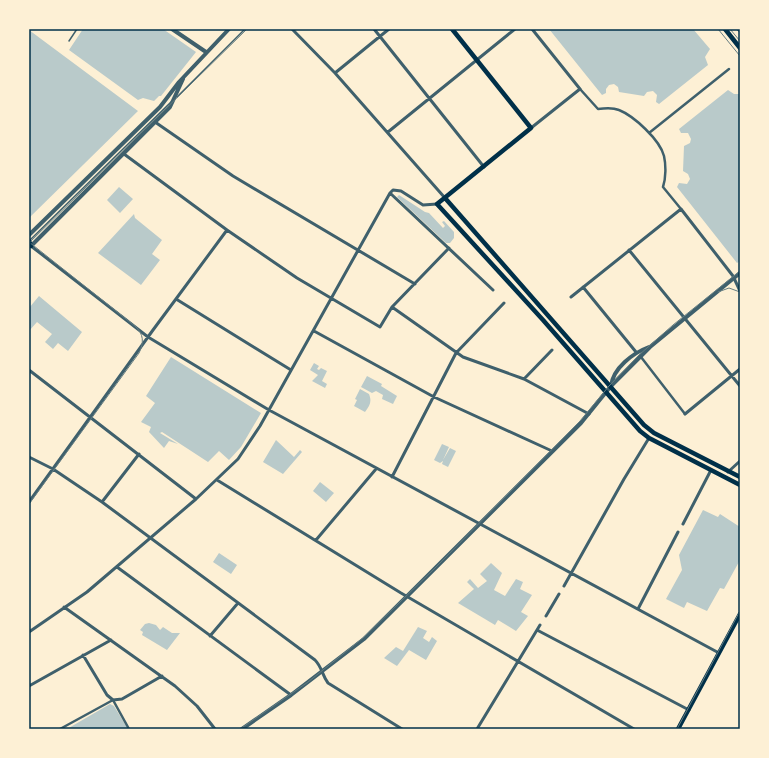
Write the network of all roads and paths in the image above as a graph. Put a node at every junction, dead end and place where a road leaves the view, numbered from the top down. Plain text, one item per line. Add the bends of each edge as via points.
1 (77, 29) edge
2 (172, 29) edge
3 (228, 29) edge
4 (245, 29) edge
5 (292, 29) edge
6 (374, 29) edge
7 (389, 29) edge
8 (452, 29) edge
9 (516, 29) edge
10 (532, 29) edge
11 (725, 29) edge
12 (737, 29) edge
13 (740, 32) edge
14 (380, 36) junction
15 (69, 41) dead end
16 (740, 48) edge
17 (206, 52) junction
18 (477, 60) junction
19 (729, 69) dead end
20 (334, 73) junction
21 (185, 76) junction
22 (580, 88) junction
23 (174, 99) junction
24 (430, 99) junction
25 (155, 122) junction
26 (531, 128) junction
27 (388, 132) junction
28 (649, 133) junction
29 (124, 154) junction
30 (484, 166) junction
31 (390, 193) junction
32 (445, 198) junction
33 (438, 204) junction
34 (681, 209) junction
35 (228, 230) junction
36 (29, 235) edge
37 (29, 244) edge
38 (449, 248) junction
39 (359, 250) junction
40 (630, 250) junction
41 (740, 273) edge
42 (734, 277) junction
43 (415, 284) junction
44 (583, 287) junction
45 (493, 290) dead end
46 (740, 291) edge
47 (571, 297) dead end
48 (176, 299) junction
49 (332, 300) junction
50 (504, 303) dead end
51 (392, 307) junction
52 (684, 318) junction
53 (314, 331) junction
54 (148, 336) junction
55 (650, 347) junction
56 (552, 350) dead end
57 (636, 352) junction
58 (456, 353) junction
59 (641, 357) junction
60 (740, 369) edge
61 (291, 370) junction
62 (29, 371) edge
63 (732, 376) junction
64 (524, 379) junction
65 (611, 386) junction
66 (740, 386) edge
67 (606, 392) junction
68 (434, 397) junction
69 (269, 410) junction
70 (589, 414) junction
71 (686, 414) joint
72 (90, 417) junction
73 (649, 438) junction
74 (552, 451) junction
75 (139, 454) junction
76 (29, 457) edge
77 (740, 461) edge
78 (53, 469) junction
79 (376, 469) junction
80 (711, 470) junction
81 (728, 472) junction
82 (392, 477) junction
83 (740, 477) edge
84 (217, 480) junction
85 (740, 485) edge
86 (196, 499) junction
87 (29, 502) edge
88 (102, 502) junction
89 (479, 524) junction
90 (683, 524) dead end
91 (678, 532) dead end
92 (151, 538) junction
93 (316, 540) junction
94 (117, 567) junction
95 (571, 574) junction
96 (564, 586) dead end
97 (559, 594) dead end
98 (407, 596) junction
99 (238, 603) junction
100 (64, 607) junction
101 (638, 609) junction
102 (740, 614) edge
103 (546, 616) dead end
104 (540, 625) dead end
105 (537, 630) junction
106 (29, 632) edge
107 (210, 636) junction
108 (111, 640) junction
109 (719, 653) junction
110 (84, 655) junction
111 (517, 661) junction
112 (322, 671) junction
113 (162, 676) junction
114 (29, 686) edge
115 (291, 695) junction
116 (113, 700) junction
117 (689, 710) junction
118 (60, 729) edge
119 (129, 729) edge
120 (215, 729) edge
121 (242, 729) edge
122 (402, 729) edge
123 (477, 729) edge
124 (634, 729) edge
125 (678, 729) edge

1 - 15 lane
2 - 17 street
3 - 17 street
4 - 23 lane
5 - 20 street
6 - 14 street
7 - 14 street
8 - 18 main road
9 - 18 street
10 - 22 street
11 - 16 main road
12 - 13 lane
14 - 20 street
14 - 24 street
17 - 21 street
18 - 24 street
18 - 26 main road
19 - 28 street
20 - 27 street
21 - 23 street
21 - 36 street via 160,107
22 - 26 street
22 - 28 street via 598,109 611,108 627,114
23 - 25 street via 170,107
23 - 37 lane
24 - 27 street
24 - 30 street
25 - 29 street
25 - 39 street via 232,176
26 - 30 main road
27 - 32 street
28 - 34 street via 664,155 663,187
29 - 35 street
29 - 37 street
30 - 32 main road
31 - 33 street via 393,190 401,191 423,205
31 - 38 street
31 - 39 street
32 - 33 main road
32 - 65 main road
33 - 67 main road
34 - 40 street
34 - 42 street
35 - 48 street
35 - 49 street
37 - 54 street
38 - 43 street
38 - 45 street
39 - 43 street
39 - 49 street
40 - 44 street
40 - 52 street
41 - 42 street
42 - 46 street
42 - 52 street
43 - 51 street
44 - 47 street
44 - 57 street
48 - 54 street
48 - 61 street
49 - 51 street via 380,327
49 - 53 street
50 - 58 street
51 - 58 street
52 - 55 street
52 - 63 street
53 - 61 street
53 - 68 street
54 - 69 street
54 - 72 street
55 - 57 street
55 - 59 street
56 - 64 street
57 - 65 street via 612,377
58 - 64 street
58 - 68 street
59 - 65 street
59 - 71 street
60 - 63 street
61 - 69 street
62 - 72 street
63 - 66 street
63 - 71 street
64 - 70 street
65 - 67 street
65 - 81 main road via 654,433
67 - 70 street
67 - 73 main road
68 - 74 street
68 - 82 street
69 - 79 street
69 - 84 street via 238,459
70 - 74 street
72 - 75 street
72 - 78 street
73 - 80 main road
73 - 95 street
74 - 89 street
75 - 86 street
75 - 88 street
76 - 78 street
77 - 81 street
78 - 87 street
78 - 88 street
79 - 82 street
79 - 93 street
80 - 85 main road
80 - 90 street
81 - 83 main road
82 - 89 street
84 - 86 street
84 - 93 street
86 - 92 street
88 - 92 street
89 - 95 street
89 - 98 street
91 - 101 street
92 - 94 street
92 - 99 street
93 - 98 street
94 - 100 street
94 - 107 street
95 - 96 street
95 - 101 street
97 - 103 street
98 - 111 street
98 - 112 street via 364,638
99 - 107 street
99 - 112 street via 315,660
100 - 106 street
100 - 108 street
101 - 109 street
102 - 109 main road
104 - 105 street
105 - 111 street
105 - 117 street
107 - 115 street
108 - 110 street
108 - 113 street
109 - 117 main road
110 - 114 street
110 - 116 street via 107,695
111 - 123 street
111 - 124 street
112 - 115 street
112 - 122 street via 328,683
113 - 116 street via 122,699
113 - 120 street via 197,706
115 - 121 street
116 - 118 street
116 - 119 street
117 - 125 main road

